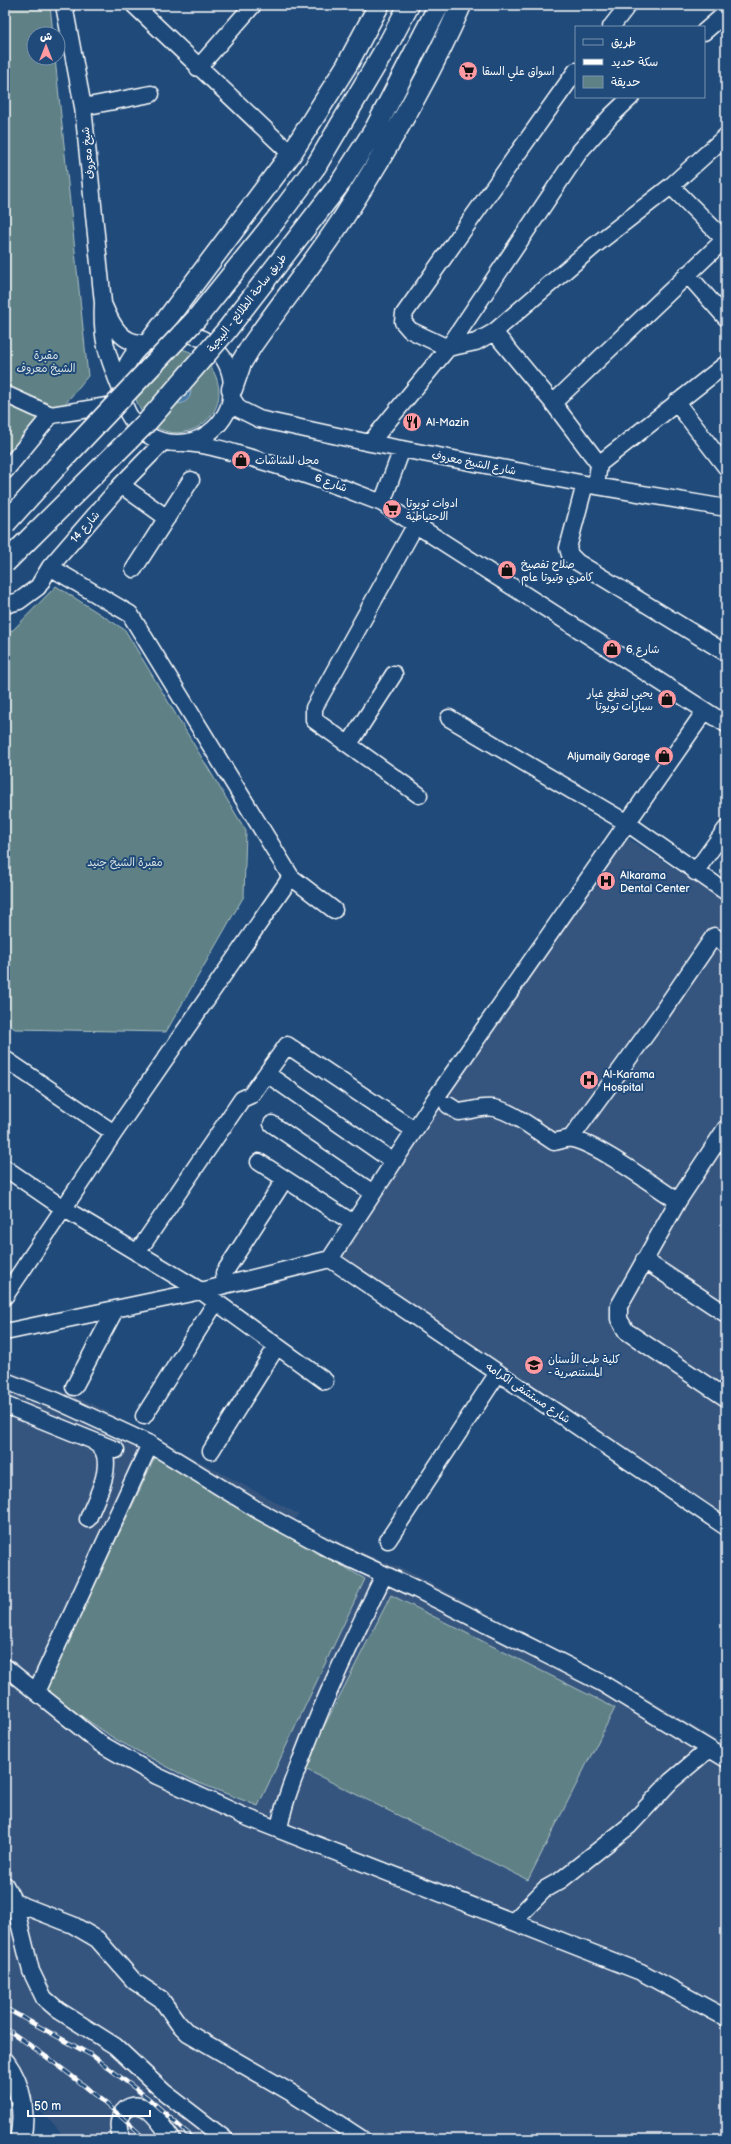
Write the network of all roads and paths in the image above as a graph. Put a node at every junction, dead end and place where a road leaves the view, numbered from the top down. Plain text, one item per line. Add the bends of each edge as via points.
1 (64, 5) edge
2 (134, 5) edge
3 (253, 5) edge
4 (379, 5) edge
5 (408, 5) edge
6 (439, 5) edge
7 (461, 5) edge
8 (628, 5) edge
9 (726, 13) edge
10 (612, 26) edge
11 (705, 31) edge
12 (198, 68) junction
13 (575, 72) edge
14 (151, 94) dead end
15 (630, 98) edge
16 (83, 107) junction
17 (726, 136) edge
18 (291, 154) junction
19 (671, 186) junction
20 (725, 239) edge
21 (687, 274) junction
22 (103, 303) junction
23 (726, 318) edge
24 (494, 332) junction
25 (148, 341) junction
26 (448, 348) junction
27 (726, 364) edge
28 (232, 393) junction
29 (5, 394) edge
30 (123, 398) junction
31 (676, 402) junction
32 (553, 403) junction
33 (51, 415) junction
34 (163, 442) junction
35 (184, 443) junction
36 (370, 443) junction
37 (402, 449) junction
38 (598, 464) junction
39 (726, 467) edge
40 (5, 471) edge
41 (191, 480) dead end
42 (590, 485) junction
43 (121, 486) junction
44 (382, 503) junction
45 (726, 508) edge
46 (167, 518) junction
47 (5, 524) edge
48 (416, 524) junction
49 (5, 563) edge
50 (50, 567) junction
51 (134, 569) dead end
52 (5, 605) edge
53 (726, 653) edge
54 (394, 674) dead end
55 (705, 711) junction
56 (449, 718) dead end
57 (726, 724) edge
58 (349, 744) junction
59 (419, 795) dead end
60 (627, 824) junction
61 (726, 829) edge
62 (695, 872) junction
63 (291, 877) junction
64 (726, 892) edge
65 (334, 910) dead end
66 (726, 945) edge
67 (5, 1059) edge
68 (267, 1074) junction
69 (448, 1105) dead end
70 (272, 1124) dead end
71 (726, 1128) edge
72 (414, 1130) junction
73 (114, 1133) junction
74 (571, 1138) junction
75 (259, 1162) dead end
76 (394, 1162) junction
77 (6, 1172) edge
78 (285, 1178) junction
79 (373, 1193) junction
80 (678, 1202) junction
81 (63, 1208) junction
82 (353, 1223) junction
83 (137, 1253) junction
84 (330, 1258) junction
85 (644, 1260) junction
86 (224, 1285) junction
87 (201, 1292) junction
88 (5, 1296) edge
89 (216, 1302) junction
90 (115, 1310) junction
91 (726, 1314) edge
92 (5, 1332) edge
93 (277, 1346) junction
94 (498, 1372) junction
95 (5, 1381) edge
96 (325, 1381) dead end
97 (74, 1387) dead end
98 (726, 1398) edge
99 (5, 1405) edge
100 (144, 1416) dead end
101 (91, 1440) junction
102 (150, 1444) junction
103 (116, 1450) dead end
104 (211, 1451) dead end
105 (88, 1519) dead end
106 (726, 1527) edge
107 (388, 1540) dead end
108 (384, 1575) junction
109 (5, 1667) edge
110 (36, 1692) junction
111 (708, 1749) junction
112 (726, 1759) edge
113 (279, 1830) junction
114 (5, 1884) edge
115 (14, 1902) junction
116 (513, 1922) junction
117 (726, 2018) edge
118 (5, 2063) edge
119 (5, 2132) edge
120 (218, 2137) edge
121 (12, 2139) edge
122 (20, 2139) edge
123 (123, 2139) edge
124 (172, 2139) edge
125 (362, 2139) edge

1 - 16 street, شیخ معروف
2 - 12 street
3 - 12 street
4 - 18 main road via 347,64
5 - 47 main road, bridge via 390,41 316,166 275,221 196,319 60,462
6 - 49 main road, طريق ساحة الطلائع - البيجية, bridge via 375,129 341,182 226,331 148,421
7 - 28 main road via 446,39 407,111 344,217 248,351 241,363
8 - 10 street
9 - 11 street
12 - 18 street
13 - 26 street via 404,314 404,322 410,330
14 - 16 street
15 - 26 street via 580,151
16 - 22 street, شیخ معروف
17 - 19 street
18 - 25 main road
19 - 20 street
19 - 24 street via 594,246
20 - 21 street
21 - 23 street
21 - 32 street
22 - 25 street via 113,324 126,340 136,344
22 - 30 street via 102,327 105,348
24 - 26 street via 476,342
24 - 32 street
25 - 28 street via 166,334 182,333 198,337 212,345 223,357 230,372
25 - 30 street via 135,352 127,364 121,385
26 - 36 street
27 - 31 street
28 - 35 street via 221,422 211,432
28 - 36 street, شارع الشيخ معروف via 239,409 259,419
29 - 33 street
30 - 33 street
30 - 34 street via 132,421 146,434
31 - 38 street
31 - 39 street
32 - 38 street
33 - 40 street
34 - 35 street
34 - 43 street, شارع 14
35 - 44 street, شارع 6 via 212,447 287,468
36 - 37 street, شارع الشيخ معروف
37 - 42 street, شارع الشيخ معروف
37 - 44 street
38 - 42 street
41 - 46 street
42 - 45 street, شارع الشيخ معروف
42 - 53 street via 568,548 570,555 577,562
43 - 46 street
43 - 50 street, شارع 14
44 - 48 street, شارع 6
46 - 51 street
48 - 55 street, شارع 6
48 - 58 street via 314,708 314,720
50 - 52 street, شارع 14 via 38,586 19,601
50 - 63 street via 130,614
54 - 58 street
55 - 57 street, شارع 6
55 - 60 street
56 - 60 street
58 - 59 street
60 - 62 street
60 - 72 street
61 - 62 street
62 - 64 street
63 - 65 street
63 - 73 street
66 - 74 street via 714,936
67 - 73 street
68 - 72 street via 287,1045
68 - 76 street
68 - 83 street via 251,1095 242,1099
69 - 74 street via 459,1112 494,1108 554,1142
70 - 79 street
71 - 80 street
72 - 76 street
73 - 81 street
74 - 80 street via 604,1153
75 - 78 street
76 - 79 street
77 - 81 street
78 - 82 street
78 - 86 street via 224,1273
79 - 82 street
80 - 85 street
81 - 83 street
81 - 88 street
82 - 84 street
83 - 87 street
84 - 86 street
84 - 94 street, شارع مستشفى الكرامه
85 - 91 street
85 - 98 street via 619,1306 619,1319 626,1332
86 - 87 street
87 - 89 street
87 - 90 street
89 - 93 street
89 - 100 street
90 - 92 street
90 - 97 street
93 - 96 street
93 - 104 street
94 - 106 street, شارع مستشفى الكرامه
94 - 107 street
95 - 102 street via 57,1401
99 - 101 street
101 - 103 street
101 - 105 street via 102,1449 106,1461 104,1476
102 - 108 street via 260,1511 329,1549
102 - 110 street
108 - 111 street via 600,1682
108 - 113 street via 320,1710 290,1786
109 - 110 street
110 - 113 street via 101,1744 157,1776
111 - 112 street
111 - 116 street via 671,1781 629,1826 561,1880 545,1889
113 - 116 street
114 - 115 street
115 - 120 street via 31,1971 44,1998 58,2010 115,2046 164,2092
115 - 125 street via 73,1925 97,1939 134,1981 162,1999 188,2033 290,2092
116 - 117 street via 641,1972
118 - 122 main road via 18,2086 22,2103
119 - 121 main road
123 - 124 street via 119,2133 118,2121 124,2110 136,2106 148,2110

